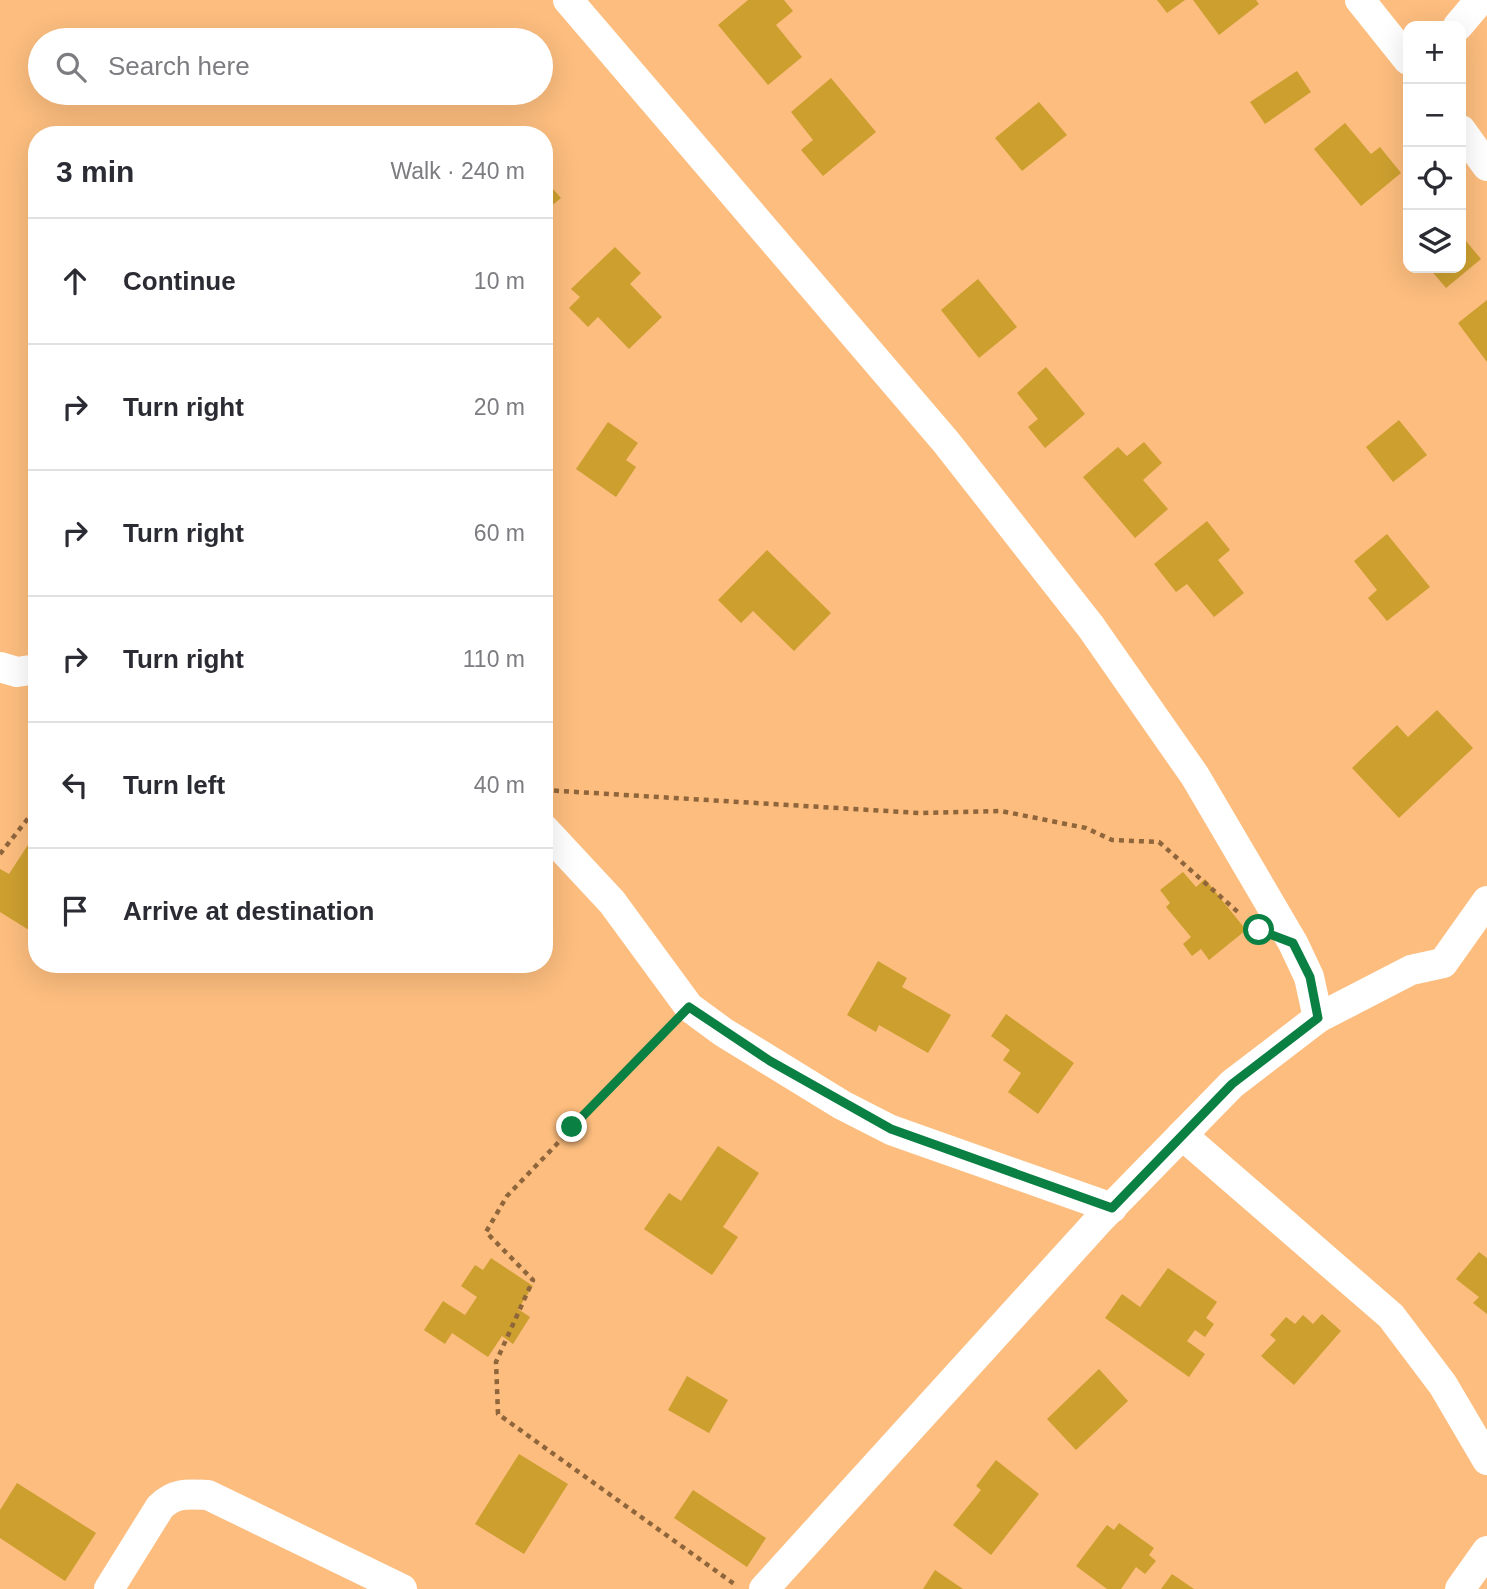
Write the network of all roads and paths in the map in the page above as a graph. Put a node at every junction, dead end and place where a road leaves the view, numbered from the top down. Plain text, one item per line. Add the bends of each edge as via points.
1 (568, 0) edge
2 (1360, 0) edge
3 (1480, 0) edge
4 (1462, 21) edge
5 (1403, 54) edge
6 (1466, 137) edge
7 (1487, 166) edge
8 (0, 667) edge
9 (28, 670) edge
10 (553, 791) edge
11 (28, 819) edge
12 (553, 839) edge
13 (0, 855) edge
14 (1487, 901) edge
15 (1249, 921) dead end
16 (689, 1007) junction
17 (1318, 1018) junction
18 (1182, 1135) junction
19 (1112, 1208) junction
20 (1487, 1460) edge
21 (1487, 1551) edge
22 (109, 1589) edge
23 (402, 1589) edge
24 (740, 1589) edge
25 (764, 1589) edge
26 (1460, 1589) edge

1 - 17 street via 946,442 1091,627 1195,776 1293,943 1310,977
2 - 5 street
3 - 4 street
6 - 7 street
8 - 9 street
10 - 15 path via 919,813 1001,811 1086,828 1112,840 1159,842
11 - 13 path
12 - 16 street via 612,902
14 - 17 street via 1443,963 1411,970
16 - 19 street via 811,1086 891,1129
16 - 24 path via 507,1196 486,1232 533,1280 496,1362 498,1414
17 - 18 street via 1232,1084
18 - 19 street
18 - 20 street via 1391,1316 1443,1385
19 - 25 street
21 - 26 street
22 - 23 street via 160,1507 183,1493 208,1495

